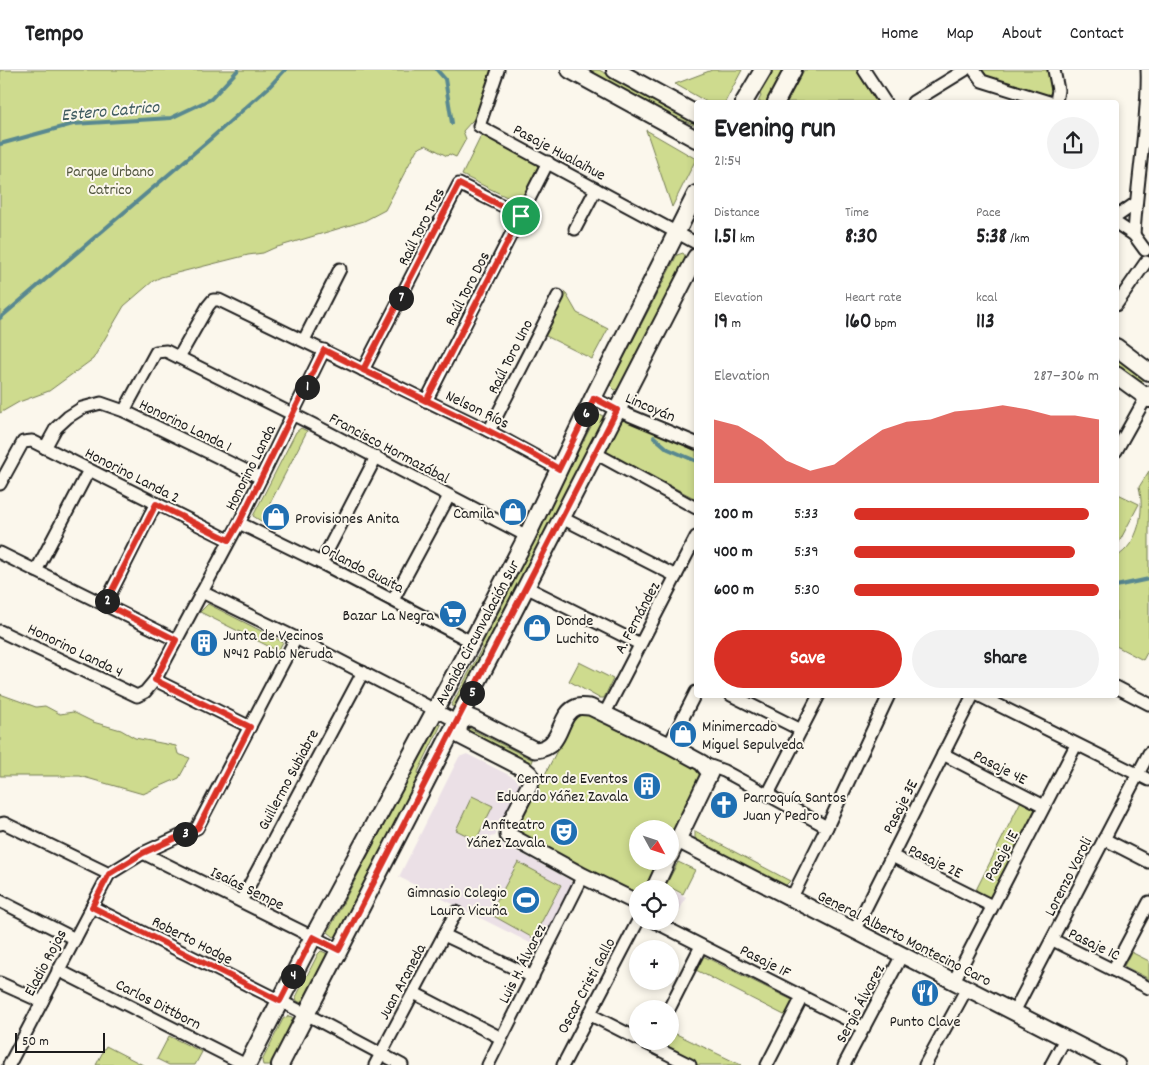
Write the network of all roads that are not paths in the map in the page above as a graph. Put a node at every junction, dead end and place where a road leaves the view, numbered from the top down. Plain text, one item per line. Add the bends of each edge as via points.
1 (498, 70) edge
2 (570, 70) edge
3 (615, 70) edge
4 (762, 70) edge
5 (793, 70) edge
6 (864, 70) edge
7 (965, 70) edge
8 (974, 70) edge
9 (1054, 70) edge
10 (1147, 70) edge
11 (745, 100) edge
12 (777, 100) edge
13 (884, 100) edge
14 (916, 100) edge
15 (1043, 100) edge
16 (1056, 100) edge
17 (694, 113) edge
18 (694, 138) edge
19 (548, 162) junction
20 (596, 189) junction
21 (694, 198) edge
22 (1136, 203) junction
23 (1119, 215) edge
24 (521, 216) junction
25 (1119, 225) edge
26 (575, 229) dead end
27 (676, 233) junction
28 (1134, 235) junction
29 (694, 242) edge
30 (1147, 249) edge
31 (694, 261) edge
32 (1148, 263) edge
33 (340, 269) dead end
34 (558, 296) dead end
35 (1119, 301) edge
36 (304, 340) junction
37 (1119, 349) edge
38 (324, 350) junction
39 (180, 357) junction
40 (363, 370) junction
41 (1149, 372) edge
42 (1119, 376) edge
43 (1148, 396) edge
44 (594, 398) junction
45 (426, 401) junction
46 (617, 410) junction
47 (124, 412) junction
48 (293, 415) junction
49 (489, 431) junction
50 (694, 442) edge
51 (1119, 446) edge
52 (45, 448) junction
53 (595, 453) junction
54 (376, 457) junction
55 (559, 469) junction
56 (89, 470) junction
57 (261, 478) junction
58 (0, 484) edge
59 (449, 496) junction
60 (156, 504) junction
61 (694, 507) edge
62 (562, 518) junction
63 (239, 523) junction
64 (527, 536) junction
65 (229, 540) junction
66 (694, 541) edge
67 (0, 553) edge
68 (321, 563) junction
69 (36, 571) junction
70 (676, 576) junction
71 (526, 587) junction
72 (202, 592) junction
73 (393, 600) junction
74 (105, 604) junction
75 (0, 630) edge
76 (296, 638) junction
77 (176, 640) junction
78 (472, 642) junction
79 (640, 644) junction
80 (363, 672) junction
81 (155, 680) junction
82 (1119, 689) edge
83 (137, 696) joint
84 (694, 696) edge
85 (737, 698) edge
86 (817, 698) edge
87 (888, 698) edge
88 (971, 698) edge
89 (984, 698) edge
90 (1149, 704) edge
91 (434, 710) junction
92 (605, 713) junction
93 (458, 722) junction
94 (250, 727) junction
95 (801, 730) junction
96 (669, 745) junction
97 (1076, 745) junction
98 (1149, 753) edge
99 (943, 754) junction
100 (706, 768) junction
101 (1144, 777) edge
102 (768, 794) junction
103 (1044, 806) junction
104 (0, 824) edge
105 (827, 827) junction
106 (679, 837) edge
107 (1104, 839) junction
108 (679, 841) edge
109 (143, 853) junction
110 (892, 856) junction
111 (1149, 862) edge
112 (109, 874) junction
113 (583, 876) junction
114 (629, 899) edge
115 (791, 899) junction
116 (0, 901) edge
117 (241, 901) junction
118 (1149, 902) edge
119 (992, 906) junction
120 (92, 907) junction
121 (456, 912) dead end
122 (633, 930) edge
123 (670, 930) edge
124 (854, 931) junction
125 (444, 935) junction
126 (313, 937) junction
127 (75, 939) junction
128 (1053, 940) junction
129 (701, 946) junction
130 (339, 950) junction
131 (902, 955) junction
132 (58, 970) junction
133 (1113, 970) junction
134 (533, 977) junction
135 (0, 983) edge
136 (960, 984) junction
137 (1149, 988) edge
138 (414, 993) junction
139 (802, 997) junction
140 (674, 1000) edge
141 (280, 1001) junction
142 (42, 1002) junction
143 (1014, 1012) junction
144 (306, 1014) junction
145 (589, 1014) junction
146 (864, 1028) junction
147 (629, 1034) edge
148 (502, 1038) junction
149 (1065, 1039) junction
150 (662, 1050) edge
151 (378, 1060) edge
152 (926, 1062) edge
153 (0, 1063) edge
154 (4, 1065) edge
155 (9, 1065) edge
156 (246, 1065) edge
157 (280, 1065) edge
158 (402, 1065) edge
159 (488, 1065) edge
160 (563, 1065) edge
161 (690, 1065) edge
162 (767, 1065) edge
163 (844, 1065) edge
164 (939, 1065) edge
165 (1051, 1065) edge
166 (1117, 1065) edge

1 - 19 street, Pasaje Hualaihue via 479,126
2 - 18 main road
3 - 17 main road
4 - 11 main road
5 - 12 main road
6 - 13 street
7 - 14 street
8 - 15 street via 982,81
9 - 16 street
10 - 22 street
19 - 20 street, Pasaje Hualaihue
19 - 24 street, Raúl Toro Dos
20 - 26 street
20 - 27 street, Pasaje Hualaihue
21 - 27 main road, Avenida Circunvalación Sur
22 - 23 street
22 - 28 street
24 - 40 street, Raúl Toro Tres via 459,184
24 - 45 street, Raúl Toro Dos
25 - 28 street
27 - 29 street, Pasaje Hualaihue
27 - 44 main road, Avenida Circunvalación Sur
28 - 30 street
30 - 32 street via 1142,255
31 - 46 main road, Avenida Circunvalación Sur
32 - 35 street
33 - 36 street
34 - 49 street, Raúl Toro Uno
36 - 38 street, Nelson Ríos
36 - 39 street, Nelson Ríos via 219,300 212,300
37 - 41 main road
38 - 40 street, Nelson Ríos
38 - 48 street, Honorino Landa
39 - 47 street, Francisco Hormazábal via 166,351 156,352
39 - 48 street, Francisco Hormazábal
40 - 45 street, Nelson Ríos
42 - 43 main road
43 - 51 street
44 - 46 street, Lincoyán
44 - 55 main road, Avenida Circunvalación Sur
45 - 49 street, Nelson Ríos
46 - 50 street, Lincoyán
46 - 53 main road, Avenida Circunvalación Sur
47 - 52 street, Honorino Landa 1 via 101,403 82,408 56,428
47 - 57 street, Honorino Landa 1
48 - 54 street, Francisco Hormazábal
48 - 57 street, Honorino Landa
49 - 55 street, Nelson Ríos
52 - 56 street, Honorino Landa 2
52 - 58 street, Honorino Landa 2 via 32,441 23,442
53 - 61 street
53 - 62 main road, Avenida Circunvalación Sur
54 - 59 street, Francisco Hormazábal
54 - 68 street
55 - 64 main road, Avenida Circunvalación Sur
56 - 60 street, Honorino Landa 2
56 - 69 street
57 - 63 street, Honorino Landa
59 - 64 street, Francisco Hormazábal
59 - 73 street
60 - 65 street, Honorino Landa 2
60 - 74 street
62 - 70 street
62 - 71 main road, Avenida Circunvalación Sur
63 - 65 street, Honorino Landa
63 - 68 street, Orlando Guaita
64 - 78 main road, Avenida Circunvalación Sur
65 - 72 street, Honorino Landa
66 - 70 street, A. Fernández
67 - 69 street
68 - 73 street, Orlando Guaita
69 - 74 street
70 - 79 street, A. Fernández
71 - 79 street
71 - 93 main road, Avenida Circunvalación Sur
72 - 76 street
72 - 77 street, Honorino Landa
73 - 78 street, Orlando Guaita
74 - 77 street
75 - 83 street, Honorino Landa 4
76 - 80 street
76 - 94 street
77 - 81 street, Honorino Landa
78 - 91 main road, Avenida Circunvalación Sur
79 - 92 street, A. Fernández
80 - 91 street
80 - 117 street, Guillermo Subiabre
81 - 83 street, Honorino Landa
81 - 94 street
82 - 90 street
84 - 96 street
85 - 95 street
86 - 95 street
87 - 105 street
88 - 99 street, Pasaje 3E
89 - 97 street
91 - 93 street
91 - 126 main road, Avenida Circunvalación Sur
92 - 93 street via 578,706 568,714 552,744 545,750 535,750 474,719
92 - 96 street
93 - 113 street via 460,736 530,774 531,782 508,827 508,835
93 - 130 main road, Avenida Circunvalación Sur
94 - 109 street via 198,828
95 - 102 street
96 - 100 street
97 - 101 street
97 - 103 street, Pasaje 1E
98 - 101 street, Lorenzo Varoli
99 - 103 street, Pasaje 4E
99 - 110 street, Pasaje 3E
100 - 102 street via 724,771
100 - 106 street
101 - 107 street, Lorenzo Varoli
102 - 105 street
103 - 119 street, Pasaje 1E
104 - 112 street via 4,823
105 - 115 street
107 - 111 street
107 - 128 street, Lorenzo Varoli
108 - 115 street, General Alberto Montecino Caro
109 - 112 street
109 - 117 street, Isaías Sempe
110 - 119 street, Pasaje 2E
110 - 124 street, Pasaje 3E
112 - 120 street, Eladio Rojas
113 - 114 street
113 - 134 street, Luis H. Álvarez
115 - 124 street, General Alberto Montecino Caro
116 - 127 street
117 - 126 street, Isaías Sempe
118 - 133 street
119 - 136 street, Pasaje 1E
120 - 127 street, Eladio Rojas
120 - 141 street, Roberto Hodge
121 - 125 street, Juan Araneda
122 - 145 street, Oscar Cristi Gallo
123 - 129 street, Pasaje 1F
124 - 131 street, General Alberto Montecino Caro
125 - 134 street
125 - 138 street, Juan Araneda
126 - 130 street, Isaías Sempe
126 - 141 main road, Avenida Circunvalación Sur
127 - 132 street, Eladio Rojas
128 - 133 street, Pasaje 1C
128 - 143 street, Lorenzo Varoli
129 - 139 street, Pasaje 1F
129 - 140 street
130 - 144 main road, Avenida Circunvalación Sur
131 - 136 street, General Alberto Montecino Caro
131 - 146 street, Sergio Álvarez
132 - 142 street, Eladio Rojas
132 - 156 street, Carlos Dittborn
133 - 137 street, Pasaje 1C
134 - 148 street, Luis H. Álvarez
135 - 142 street
136 - 143 street, General Alberto Montecino Caro
136 - 152 street, Pasaje 1E
138 - 148 street
138 - 151 street, Juan Araneda
139 - 146 street, Pasaje 1F
139 - 162 street
141 - 144 street, Roberto Hodge
141 - 156 main road, Avenida Circunvalación Sur
142 - 155 street, Eladio Rojas
143 - 149 street, General Alberto Montecino Caro
144 - 151 street, Roberto Hodge
144 - 157 main road, Avenida Circunvalación Sur
145 - 147 street
145 - 160 street, Oscar Cristi Gallo
146 - 163 street, Sergio Álvarez
148 - 159 street, Luis H. Álvarez
149 - 165 street
149 - 166 street, General Alberto Montecino Caro
150 - 161 street
151 - 158 street, Roberto Hodge
152 - 164 street
153 - 154 street

